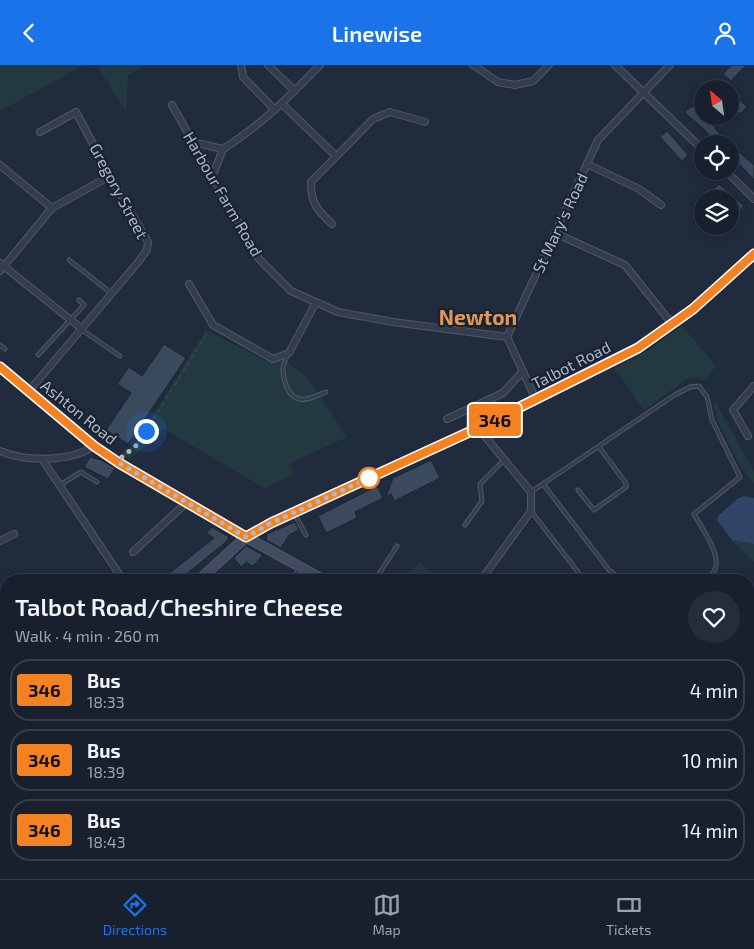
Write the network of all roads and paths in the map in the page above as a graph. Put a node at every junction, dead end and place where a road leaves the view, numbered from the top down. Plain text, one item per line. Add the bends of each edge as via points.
1 (242, 65) edge
2 (268, 65) edge
3 (320, 65) edge
4 (473, 65) edge
5 (548, 65) edge
6 (615, 65) edge
7 (670, 65) edge
8 (295, 91) junction
9 (644, 93) junction
10 (282, 104) junction
11 (172, 105) dead end
12 (275, 110) junction
13 (425, 122) dead end
14 (40, 132) dead end
15 (694, 141) edge
16 (192, 142) junction
17 (223, 149) junction
18 (336, 156) junction
19 (587, 164) junction
20 (0, 165) edge
21 (110, 176) junction
22 (212, 177) junction
23 (735, 180) edge
24 (754, 199) edge
25 (661, 205) dead end
26 (52, 208) junction
27 (332, 224) dead end
28 (555, 233) junction
29 (754, 254) edge
30 (69, 260) dead end
31 (1, 267) edge
32 (189, 283) dead end
33 (111, 293) junction
34 (79, 300) dead end
35 (316, 302) junction
36 (70, 320) junction
37 (672, 324) junction
38 (213, 325) junction
39 (82, 329) junction
40 (507, 337) junction
41 (0, 345) edge
42 (5, 349) dead end
43 (289, 353) junction
44 (38, 355) dead end
45 (120, 356) dead end
46 (0, 367) edge
47 (523, 371) junction
48 (754, 386) edge
49 (29, 391) junction
50 (326, 392) dead end
51 (536, 400) junction
52 (447, 419) dead end
53 (478, 428) junction
54 (748, 436) dead end
55 (94, 446) junction
56 (599, 447) junction
57 (0, 451) edge
58 (42, 459) junction
59 (504, 460) junction
60 (119, 463) junction
61 (97, 482) dead end
62 (543, 484) junction
63 (60, 486) junction
64 (578, 490) dead end
65 (531, 493) junction
66 (187, 502) junction
67 (531, 511) junction
68 (294, 512) junction
69 (465, 525) dead end
70 (14, 534) dead end
71 (306, 535) dead end
72 (246, 537) junction
73 (0, 541) edge
74 (396, 546) dead end
75 (133, 552) dead end
76 (300, 567) junction
77 (119, 574) edge
78 (206, 574) edge
79 (296, 574) edge
80 (313, 574) edge
81 (379, 574) edge
82 (484, 574) edge
83 (579, 574) edge
84 (614, 574) edge
85 (712, 574) edge

1 - 12 street via 243,77
2 - 8 street
3 - 8 street
4 - 5 street via 498,82 515,85 533,81
6 - 9 street
7 - 9 street, St Mary's Road
8 - 10 street
9 - 15 street
9 - 19 street, St Mary's Road via 598,140
10 - 12 street
10 - 18 street
11 - 16 street, Harbour Farm Road
12 - 17 street
13 - 18 street via 390,112 381,115
14 - 21 street, Gregory Street via 76,112
16 - 17 street
16 - 22 street, Harbour Farm Road
17 - 22 street
18 - 27 street via 311,182 311,197
19 - 25 street via 639,189
19 - 28 street, St Mary's Road
20 - 26 street
21 - 26 street
21 - 33 street, Gregory Street via 148,241 147,250
22 - 35 street, Harbour Farm Road via 259,259 291,291
23 - 24 street
26 - 31 street
28 - 37 street via 624,265
28 - 40 street, St Mary's Road
29 - 37 street, Talbot Road
30 - 33 lane
31 - 36 street
32 - 38 street
33 - 39 street, Gregory Street
34 - 36 lane via 84,305
35 - 40 street, Harbour Farm Road via 338,312
35 - 43 street
36 - 39 street
36 - 44 lane
37 - 51 street, Talbot Road via 638,348
38 - 43 street via 273,359
38 - 60 path via 138,444
39 - 45 lane
39 - 49 street, Gregory Street
40 - 47 street
41 - 42 lane
43 - 50 lane via 283,367 288,391 300,399
46 - 49 street, Ashton Road
47 - 51 street
47 - 52 street via 503,393
48 - 54 street via 733,410
49 - 55 street, Ashton Road
51 - 53 street, Talbot Road
53 - 59 street
53 - 68 street, Talbot Road
55 - 58 street via 72,455
55 - 60 street, Ashton Road
56 - 62 lane
56 - 64 lane via 626,487 594,511
56 - 85 lane via 673,396 699,386 707,397 712,420 740,477 694,514 715,553 717,566
57 - 58 street
58 - 63 street
59 - 65 street
59 - 69 lane via 480,484 482,501
60 - 66 street, Ashton Road
61 - 63 lane via 81,472
62 - 65 lane
62 - 84 lane
63 - 77 street
65 - 67 street
66 - 72 street, Ashton Road
66 - 75 street
67 - 82 street
67 - 83 lane
68 - 71 lane
68 - 72 street, Talbot Road
70 - 73 street
72 - 76 street, Ashton Road
72 - 78 street, Talbot Road
74 - 81 lane
76 - 79 lane
76 - 80 street, Ashton Road

